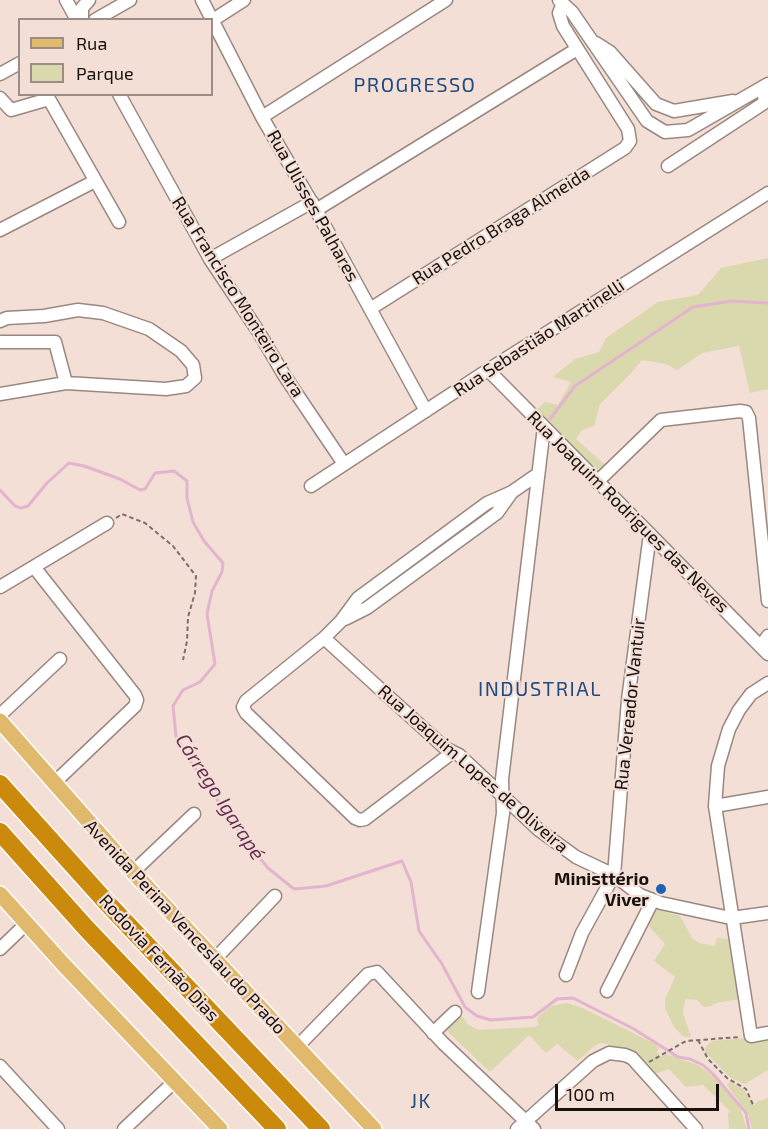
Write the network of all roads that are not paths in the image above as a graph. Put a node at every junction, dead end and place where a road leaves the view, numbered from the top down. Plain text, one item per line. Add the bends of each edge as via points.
1 (66, 0) edge
2 (89, 0) edge
3 (130, 0) edge
4 (202, 0) edge
5 (244, 0) edge
6 (446, 0) edge
7 (565, 1) edge
8 (79, 18) edge
9 (80, 18) edge
10 (98, 18) edge
11 (212, 18) edge
12 (213, 20) edge
13 (592, 40) junction
14 (577, 50) junction
15 (18, 64) edge
16 (0, 74) edge
17 (767, 85) edge
18 (120, 96) edge
19 (0, 98) edge
20 (742, 99) junction
21 (262, 117) junction
22 (668, 166) dead end
23 (95, 181) junction
24 (768, 193) edge
25 (314, 206) junction
26 (119, 222) dead end
27 (0, 230) edge
28 (210, 259) junction
29 (370, 309) junction
30 (0, 321) edge
31 (0, 342) edge
32 (488, 369) junction
33 (66, 383) junction
34 (0, 394) edge
35 (426, 411) junction
36 (544, 427) junction
37 (344, 464) junction
38 (538, 474) junction
39 (597, 482) junction
40 (311, 486) dead end
41 (107, 523) road end
42 (650, 534) junction
43 (34, 567) junction
44 (0, 586) edge
45 (768, 601) edge
46 (324, 638) junction
47 (766, 645) edge
48 (60, 659) dead end
49 (768, 683) edge
50 (0, 715) edge
51 (0, 721) edge
52 (453, 752) junction
53 (54, 783) junction
54 (0, 784) edge
55 (503, 796) junction
56 (768, 797) edge
57 (715, 806) junction
58 (194, 814) dead end
59 (0, 832) edge
60 (133, 872) junction
61 (614, 875) junction
62 (0, 894) edge
63 (275, 896) dead end
64 (653, 900) junction
65 (768, 913) edge
66 (733, 917) junction
67 (27, 924) junction
68 (0, 949) edge
69 (214, 960) junction
70 (566, 975) dead end
71 (607, 991) dead end
72 (478, 992) dead end
73 (455, 1012) dead end
74 (433, 1033) junction
75 (768, 1033) edge
76 (297, 1047) junction
77 (0, 1066) edge
78 (175, 1081) junction
79 (525, 1126) edge
80 (58, 1129) edge
81 (124, 1129) edge
82 (220, 1129) edge
83 (277, 1129) edge
84 (321, 1129) edge
85 (374, 1129) edge
86 (696, 1129) edge

1 - 8 street
2 - 9 street via 81,8
3 - 10 street
4 - 11 street, Rua Ulisses Palhares
5 - 12 street
6 - 21 street
7 - 13 street
7 - 14 street via 559,13
12 - 21 street, Rua Ulisses Palhares
13 - 20 street via 610,52 656,104 674,111
13 - 20 street via 647,122 666,132 688,130
14 - 25 street
14 - 29 street, Rua Pedro Braga Almeida via 628,129 630,141 625,148
15 - 16 street
17 - 20 street
17 - 22 street via 764,103
18 - 28 street, Rua Francisco Monteiro Lara
19 - 23 street via 11,111 49,99
21 - 25 street, Rua Ulisses Palhares
23 - 26 street
23 - 27 street
24 - 32 street, Rua Sebastião Martinelli
25 - 28 street
25 - 29 street, Rua Ulisses Palhares
28 - 37 street, Rua Francisco Monteiro Lara
29 - 35 street, Rua Ulisses Palhares
30 - 33 street via 78,310 103,313 149,329 194,365 195,378 186,386
31 - 33 street via 55,342
32 - 35 street, Rua Sebastião Martinelli
32 - 36 street, Rua Joaquim Rodrigues das Neves
33 - 34 street
35 - 37 street, Rua Sebastião Martinelli
36 - 38 street
36 - 39 street, Rua Joaquim Rodrigues das Neves
37 - 40 street, Rua Sebastião Martinelli
38 - 46 street via 512,492 497,513 368,608 341,621
38 - 55 street via 501,779
39 - 42 street, Rua Joaquim Rodrigues das Neves
39 - 45 street via 661,420 746,412
41 - 43 street
42 - 47 street, Rua Joaquim Rodrigues das Neves
42 - 61 street, Rua Vereador Vantuir via 628,700
43 - 44 street
43 - 53 street via 137,700
46 - 52 street, Rua Joaquim Lopes de Oliveira
46 - 52 street via 243,707 355,818 365,819
48 - 50 street
49 - 57 street via 751,694 729,729 718,766
51 - 53 main road, Avenida Perina Venceslau do Prado
52 - 55 street, Rua Joaquim Lopes de Oliveira
53 - 60 main road, Avenida Perina Venceslau do Prado
54 - 84 highway, Rodovia Fernão Dias
55 - 61 street, Rua Joaquim Lopes de Oliveira via 561,848
55 - 72 street
56 - 57 street
57 - 66 street
58 - 60 street
59 - 83 highway, Rodovia Fernão Dias
60 - 69 main road, Avenida Perina Venceslau do Prado
61 - 64 street, Rua Joaquim Lopes de Oliveira via 640,896
61 - 70 street via 582,933
62 - 67 main road
63 - 69 street
64 - 66 street, Rua Joaquim Lopes de Oliveira
64 - 71 street
65 - 66 street, Rua Joaquim Lopes de Oliveira
66 - 75 street via 751,1036
67 - 68 street
67 - 78 main road
69 - 76 main road, Avenida Perina Venceslau do Prado
73 - 74 street
74 - 76 street via 374,971
74 - 79 street
76 - 85 main road, Avenida Perina Venceslau do Prado
77 - 80 street
78 - 81 street
78 - 82 main road
79 - 86 street via 593,1061 617,1053 641,1066

